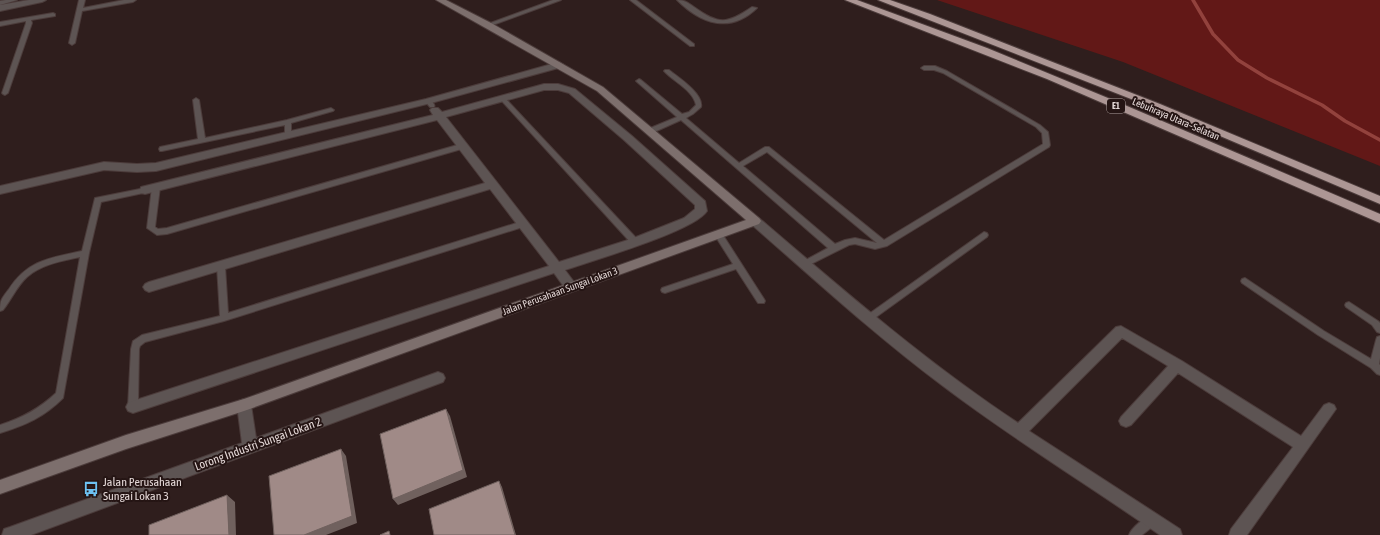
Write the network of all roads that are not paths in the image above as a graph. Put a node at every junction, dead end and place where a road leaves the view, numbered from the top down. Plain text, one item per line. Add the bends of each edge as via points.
1 (14, 0) edge
2 (42, 0) edge
3 (82, 0) edge
4 (133, 0) edge
5 (440, 0) edge
6 (558, 0) edge
7 (633, 0) edge
8 (680, 0) edge
9 (849, 0) edge
10 (882, 0) edge
11 (0, 2) edge
12 (0, 8) edge
13 (754, 8) dead end
14 (80, 10) junction
15 (53, 15) dead end
16 (28, 19) junction
17 (0, 24) edge
18 (488, 25) junction
19 (72, 43) dead end
20 (692, 45) dead end
21 (559, 65) junction
22 (924, 68) dead end
23 (667, 71) dead end
24 (639, 81) dead end
25 (5, 93) dead end
26 (503, 99) junction
27 (196, 100) dead end
28 (430, 104) junction
29 (331, 110) dead end
30 (440, 116) junction
31 (681, 118) junction
32 (288, 122) junction
33 (650, 131) junction
34 (288, 135) junction
35 (202, 140) junction
36 (463, 146) junction
37 (162, 149) dead end
38 (738, 166) junction
39 (493, 184) junction
40 (156, 187) junction
41 (0, 190) edge
42 (145, 190) joint
43 (1380, 200) edge
44 (755, 220) junction
45 (1380, 220) edge
46 (523, 224) junction
47 (718, 234) junction
48 (984, 235) dead end
49 (634, 242) junction
50 (884, 244) junction
51 (834, 248) junction
52 (85, 252) junction
53 (806, 264) junction
54 (738, 265) junction
55 (221, 266) junction
56 (557, 268) junction
57 (1245, 281) dead end
58 (571, 286) junction
59 (150, 287) dead end
60 (665, 290) dead end
61 (761, 301) dead end
62 (1349, 305) dead end
63 (0, 308) edge
64 (224, 318) junction
65 (869, 318) junction
66 (1380, 330) edge
67 (1380, 340) edge
68 (1177, 365) junction
69 (1377, 368) edge
70 (438, 378) dead end
71 (244, 405) junction
72 (133, 407) joint
73 (1329, 409) dead end
74 (1126, 421) dead end
75 (0, 429) edge
76 (1018, 432) junction
77 (1302, 445) junction
78 (250, 446) junction
79 (0, 487) edge
80 (1152, 520) junction
81 (10, 535) edge
82 (1134, 535) edge
83 (1174, 535) edge
84 (1236, 535) edge

1 - 11 lane
2 - 12 street
3 - 14 lane
4 - 14 lane
5 - 18 main road
6 - 18 lane
7 - 20 lane
8 - 13 lane via 704,16 724,24 734,21
9 - 45 highway, Lebuhraya Utara–Selatan / E1 via 1031,70
10 - 43 highway, Lebuhraya Utara–Selatan / E1 via 1157,106
14 - 19 lane
15 - 16 lane
16 - 17 lane
16 - 25 lane via 29,23
18 - 21 main road
21 - 28 street
21 - 33 main road via 600,89
22 - 50 lane via 935,68 945,72 1038,126 1045,132 1047,145
23 - 31 lane via 696,96 699,102 699,106
24 - 31 lane
26 - 30 street
26 - 49 lane
26 - 49 street via 544,87 572,91 701,204 701,211 688,221
27 - 35 lane
28 - 30 street
28 - 34 street
29 - 32 lane
30 - 36 street
30 - 40 street
31 - 33 lane
31 - 38 lane
32 - 34 lane
32 - 35 lane
33 - 44 main road
34 - 41 street via 156,167 104,166
35 - 37 lane
36 - 39 street
36 - 40 lane via 167,231 157,232 151,228
38 - 50 lane via 767,149
38 - 51 lane
39 - 46 street
39 - 55 street
40 - 42 street
42 - 52 lane via 98,200
44 - 47 main road, Jalan Perusahaan Sungai Lokan 3
44 - 53 street
46 - 56 street
46 - 64 lane
47 - 54 lane
47 - 58 main road, Jalan Perusahaan Sungai Lokan 3
48 - 65 lane
49 - 56 street
50 - 51 lane via 875,246 854,241
51 - 53 lane
52 - 63 lane via 30,270
52 - 75 lane via 60,395 46,410 26,421
53 - 65 street
54 - 60 lane
54 - 61 lane
55 - 59 street
55 - 64 lane
56 - 58 street
56 - 72 street
57 - 69 lane
58 - 71 main road, Jalan Perusahaan Sungai Lokan 3
62 - 66 lane via 1375,323
64 - 72 lane via 142,339 136,344
65 - 76 street via 947,381
67 - 69 lane
68 - 74 street
68 - 76 street via 1121,330
68 - 77 street
70 - 78 street, Lorong Industri Sungai Lokan 2
71 - 78 street
71 - 79 main road, Jalan Perusahaan Sungai Lokan 3 via 126,442
73 - 77 street
76 - 80 street
77 - 84 street
78 - 81 street, Lorong Industri Sungai Lokan 2
80 - 82 lane
80 - 83 street

